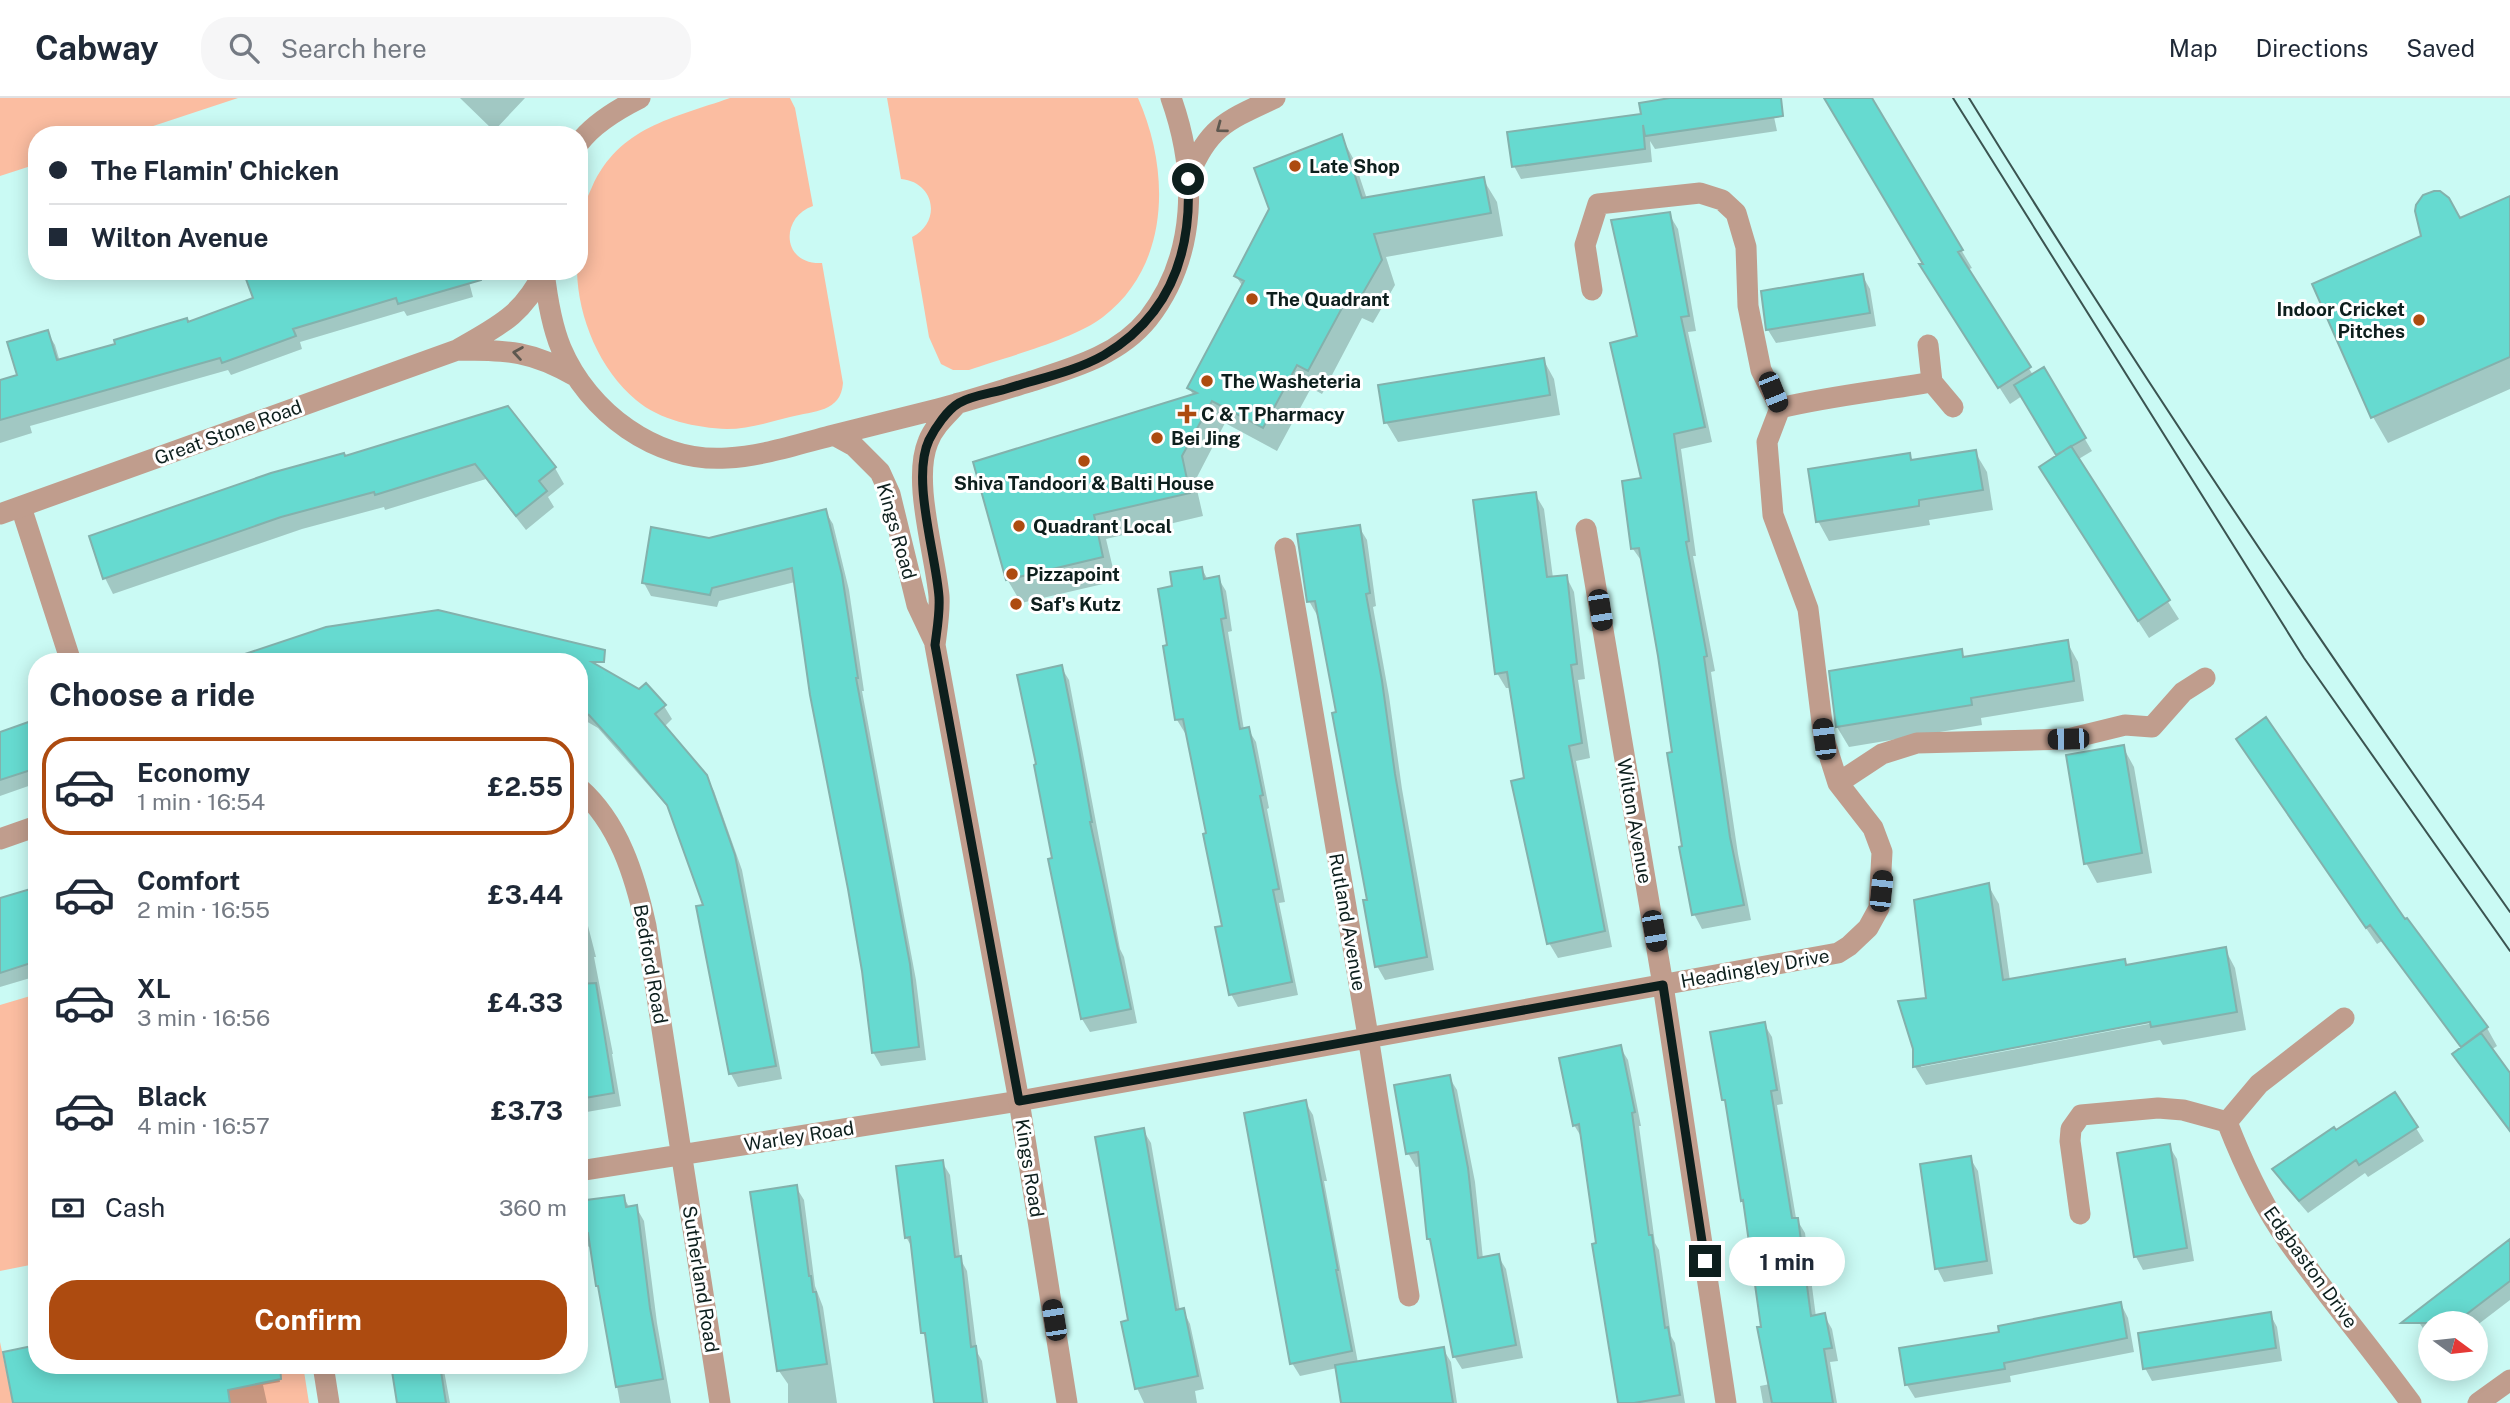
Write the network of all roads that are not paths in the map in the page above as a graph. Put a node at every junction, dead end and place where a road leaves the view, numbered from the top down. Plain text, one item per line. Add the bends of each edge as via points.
1 (640, 98) edge
2 (1171, 98) edge
3 (1275, 98) edge
4 (588, 134) edge
5 (1188, 179) junction
6 (540, 280) edge
7 (546, 280) edge
8 (1592, 290) dead end
9 (1928, 345) dead end
10 (457, 350) junction
11 (575, 376) junction
12 (1932, 382) junction
13 (958, 403) junction
14 (1953, 407) dead end
15 (1780, 408) junction
16 (834, 435) junction
17 (21, 508) junction
18 (0, 514) edge
19 (1586, 529) dead end
20 (1285, 548) dead end
21 (935, 645) junction
22 (68, 653) edge
23 (2204, 678) dead end
24 (1838, 783) junction
25 (588, 796) edge
26 (28, 829) edge
27 (0, 839) edge
28 (1663, 985) junction
29 (2344, 1018) dead end
30 (1368, 1036) junction
31 (1019, 1101) junction
32 (2227, 1122) junction
33 (682, 1156) junction
34 (588, 1170) edge
35 (2080, 1213) dead end
36 (1409, 1296) dead end
37 (324, 1374) edge
38 (2510, 1380) edge
39 (329, 1403) edge
40 (720, 1403) edge
41 (1067, 1403) edge
42 (1726, 1403) edge
43 (2411, 1403) edge
44 (2478, 1403) edge

1 - 4 street
2 - 5 street
3 -> 5 street via 1208,138
5 - 13 street via 1190,212 1177,272 1147,320 1128,339 1073,368
6 - 10 street, Great Stone Road via 518,312
7 - 11 street via 558,337
8 - 15 street via 1585,245 1598,204 1700,193 1722,200 1736,213 1746,247 1748,306 1761,370
9 - 12 street
11 -> 10 street, Great Stone Road via 522,352
10 - 17 street, Great Stone Road
11 - 16 street via 624,428 654,445 690,456 725,458 769,452
12 - 14 street
12 - 15 street
13 - 16 street
13 - 21 street, Kings Road via 928,442 924,461 939,598
15 - 24 street, Headingley Drive via 1766,443 1773,516 1808,609 1824,739
16 - 21 street, Kings Road via 854,446 880,472 890,494 917,605
17 - 18 street, Great Stone Road
17 - 22 street
19 - 28 street, Wilton Avenue
20 - 30 street, Rutland Avenue
21 - 31 street, Kings Road
23 - 24 street via 2183,692 2152,727 2124,725 2068,739 1917,743 1882,754
24 - 28 street, Headingley Drive via 1873,828 1882,852 1879,908 1868,928 1838,953
25 - 33 street, Bedford Road via 618,840 636,881
26 - 27 street
28 - 30 street, Headingley Drive
28 - 42 street, Wilton Avenue
29 - 32 street via 2259,1084
30 - 31 street, Headingley Drive
30 - 36 street, Rutland Avenue
31 - 33 street, Warley Road
31 - 41 street, Kings Road
32 - 35 street via 2158,1108 2081,1115 2071,1129 2070,1141
32 - 43 street, Edgbaston Drive via 2245,1166 2287,1240
33 - 34 street, Warley Road
33 - 40 street, Sutherland Road
37 - 39 street
38 - 44 street

